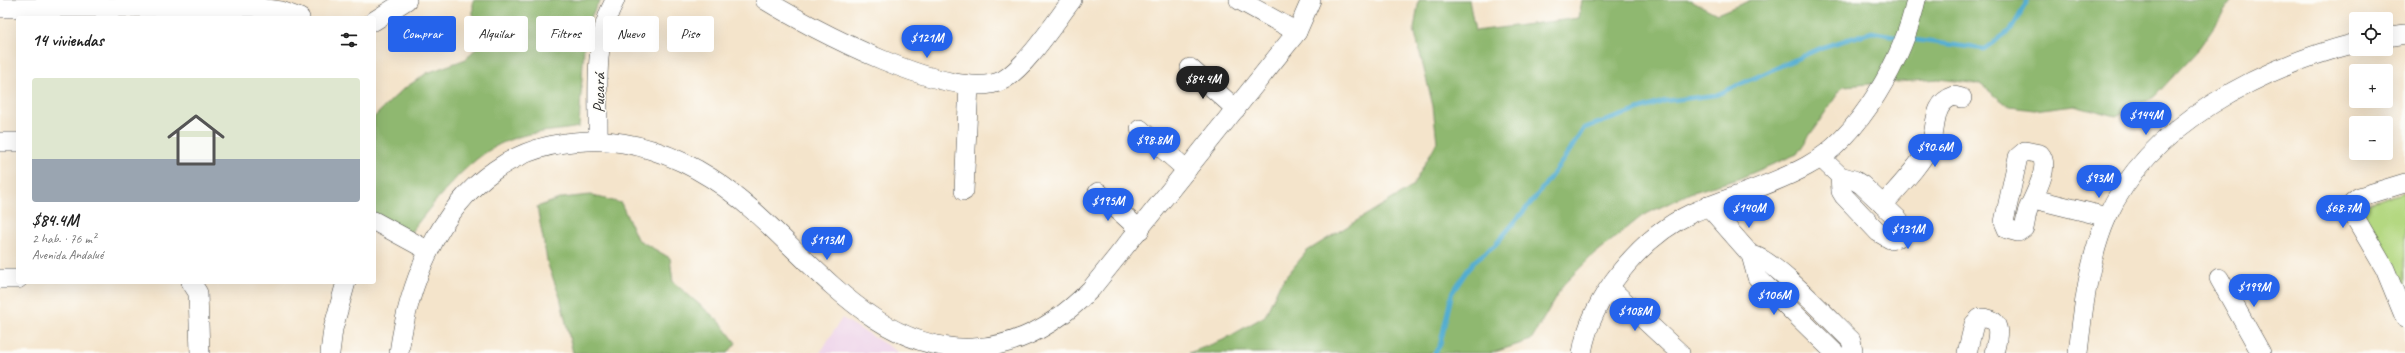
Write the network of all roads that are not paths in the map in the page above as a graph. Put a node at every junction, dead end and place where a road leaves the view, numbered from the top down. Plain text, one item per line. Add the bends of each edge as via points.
1 (407, 0) edge
2 (615, 0) edge
3 (765, 0) edge
4 (1072, 0) edge
5 (1239, 0) edge
6 (1311, 0) edge
7 (1916, 0) edge
8 (0, 8) edge
9 (294, 16) edge
10 (376, 20) edge
11 (1296, 32) junction
12 (2405, 34) edge
13 (2393, 36) edge
14 (2349, 46) edge
15 (1190, 68) dead end
16 (969, 85) junction
17 (1962, 98) dead end
18 (1236, 109) junction
19 (1140, 129) dead end
20 (598, 140) junction
21 (0, 142) edge
22 (16, 142) edge
23 (1821, 158) junction
24 (1187, 170) junction
25 (1840, 176) junction
26 (2405, 183) edge
27 (964, 191) dead end
28 (1098, 192) dead end
29 (2034, 199) dead end
30 (1883, 205) junction
31 (1708, 206) junction
32 (2108, 217) junction
33 (376, 222) edge
34 (1140, 230) junction
35 (429, 251) junction
36 (1751, 255) junction
37 (16, 278) edge
38 (2219, 278) dead end
39 (0, 279) edge
40 (192, 284) edge
41 (345, 284) edge
42 (1610, 288) junction
43 (2405, 318) edge
44 (2252, 334) junction
45 (200, 353) edge
46 (330, 353) edge
47 (399, 353) edge
48 (1582, 353) edge
49 (1680, 353) edge
50 (1835, 353) edge
51 (1850, 353) edge
52 (1968, 353) edge
53 (1994, 353) edge
54 (2078, 353) edge
55 (2246, 353) edge
56 (2261, 353) edge

1 - 10 street
2 - 20 street, Pucará via 601,40
3 - 16 street via 873,56 924,75
4 - 16 street via 1009,76 991,85
5 - 11 street
6 - 11 street
7 - 23 street via 1897,60 1858,120
8 - 9 street via 252,7 276,10
11 - 18 street
12 - 13 street
14 - 32 street via 2274,73 2200,112 2169,135 2146,159 2120,194
15 - 18 street
16 - 27 street
17 - 30 street via 1954,96 1944,102 1938,111 1926,154
18 - 24 street
19 - 24 street
20 - 34 street via 650,149 674,158 713,179 863,310 892,329 940,347 968,349 998,345 1017,340 1050,323 1092,289
20 - 35 street via 569,141 539,148 502,164 461,202
21 - 22 street
23 - 25 street
23 - 31 street via 1796,172
24 - 34 street
25 - 30 street via 1854,180
25 - 30 street via 1844,196 1878,232 1894,239 1902,234 1901,224
26 - 43 street via 2358,196 2352,208 2356,222 2385,269
28 - 34 street
29 - 32 street
31 - 36 street
31 - 42 street via 1679,219 1654,237 1631,260
32 - 54 street via 2092,267
33 - 35 street
35 - 47 street via 413,291
36 - 50 street via 1757,277
36 - 51 street via 1756,255 1773,266 1852,340 1853,350
37 - 39 street
38 - 44 street
40 - 45 street via 198,293
41 - 46 street via 333,329
42 - 48 street via 1593,318
42 - 49 street
44 - 55 street
44 - 56 street
52 - 53 street via 1974,324 1980,318 1994,322 1998,327

